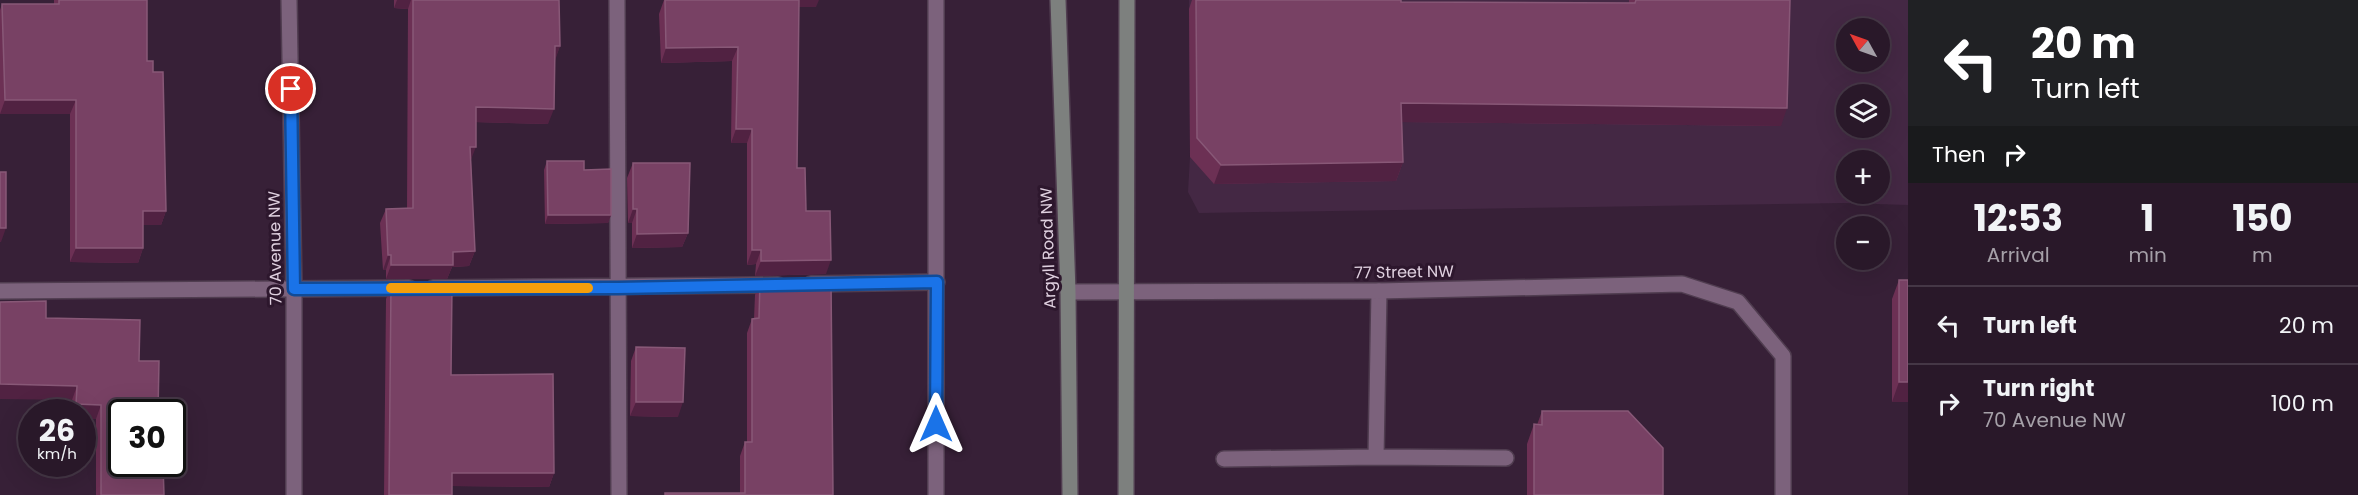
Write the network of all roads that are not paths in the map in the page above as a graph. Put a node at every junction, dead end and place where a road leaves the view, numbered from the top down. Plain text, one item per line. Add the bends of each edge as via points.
1 (289, 0) edge
2 (617, 0) edge
3 (936, 0) edge
4 (1058, 0) edge
5 (1126, 0) edge
6 (937, 282) junction
7 (618, 288) junction
8 (294, 289) junction
9 (0, 291) edge
10 (1379, 291) junction
11 (1068, 292) junction
12 (1125, 292) junction
13 (1376, 457) junction
14 (1506, 458) dead end
15 (1224, 459) dead end
16 (294, 495) edge
17 (619, 495) edge
18 (936, 495) edge
19 (1070, 495) edge
20 (1126, 495) edge
21 (1783, 495) edge

1 - 8 street, 70 Avenue NW
2 - 7 street
3 - 6 street
4 - 11 main road, Argyll Road NW
5 - 12 main road
6 - 7 street
6 - 18 street
7 - 8 street
7 - 17 street
8 - 9 street
8 - 16 street, 70 Avenue NW
10 - 12 street, 77 Street NW
10 - 13 street
10 - 21 street, 77 Street NW via 1682,284 1738,302 1783,356
11 - 12 street, 77 Street NW
11 - 19 main road, Argyll Road NW
12 - 20 main road
13 - 14 street
13 - 15 street

